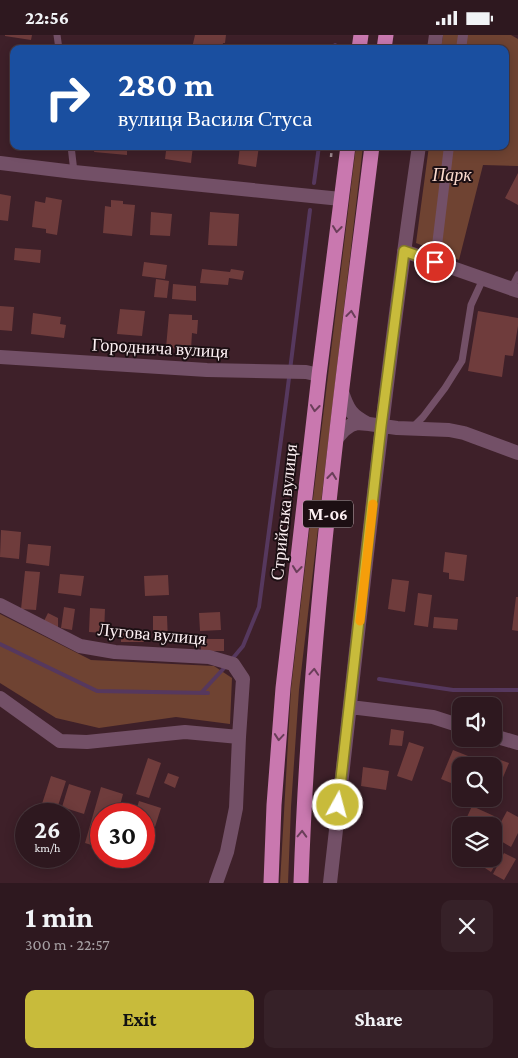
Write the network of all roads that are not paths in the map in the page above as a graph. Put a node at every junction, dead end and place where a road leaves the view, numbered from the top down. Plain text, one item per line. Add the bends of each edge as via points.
1 (71, 150) edge
2 (347, 150) edge
3 (372, 150) edge
4 (418, 150) edge
5 (449, 150) edge
6 (0, 163) edge
7 (74, 172) junction
8 (341, 199) junction
9 (404, 251) junction
10 (435, 262) junction
11 (518, 275) edge
12 (483, 279) junction
13 (514, 290) edge
14 (0, 357) edge
15 (319, 375) junction
16 (342, 392) junction
17 (375, 425) junction
18 (412, 428) junction
19 (336, 439) junction
20 (518, 453) edge
21 (0, 605) edge
22 (0, 698) edge
23 (350, 707) junction
24 (452, 722) edge
25 (239, 737) junction
26 (502, 738) edge
27 (518, 743) edge
28 (216, 883) edge
29 (270, 883) edge
30 (300, 883) edge
31 (330, 883) edge

1 - 7 lane
2 - 8 highway, Стрийська вулиця / М-06
16 -> 3 highway, М-06
4 - 9 street
5 - 10 street
6 - 7 street
7 - 8 street
8 -> 15 highway, Стрийська вулиця / М-06
9 - 10 street
9 - 17 street
10 - 12 street
11 - 13 lane
12 - 13 street
12 - 18 lane via 471,305 462,361
14 - 15 street, Городнича вулиця
15 -> 29 highway, Стрийська вулиця / М-06 via 283,688
16 - 17 street via 350,412 358,419
16 - 19 highway, М-06
17 - 18 street
17 - 19 street via 351,425
17 - 23 street
18 - 20 street via 464,433
30 -> 19 highway, М-06 via 318,623
21 - 25 street, Лугова вулиця via 80,646 115,652 209,657 234,664 243,679
22 - 25 street via 60,741 87,742 186,732
23 - 24 street via 433,717
23 - 31 street
25 - 28 street, Лугова вулиця via 236,808 227,852
26 - 27 street

